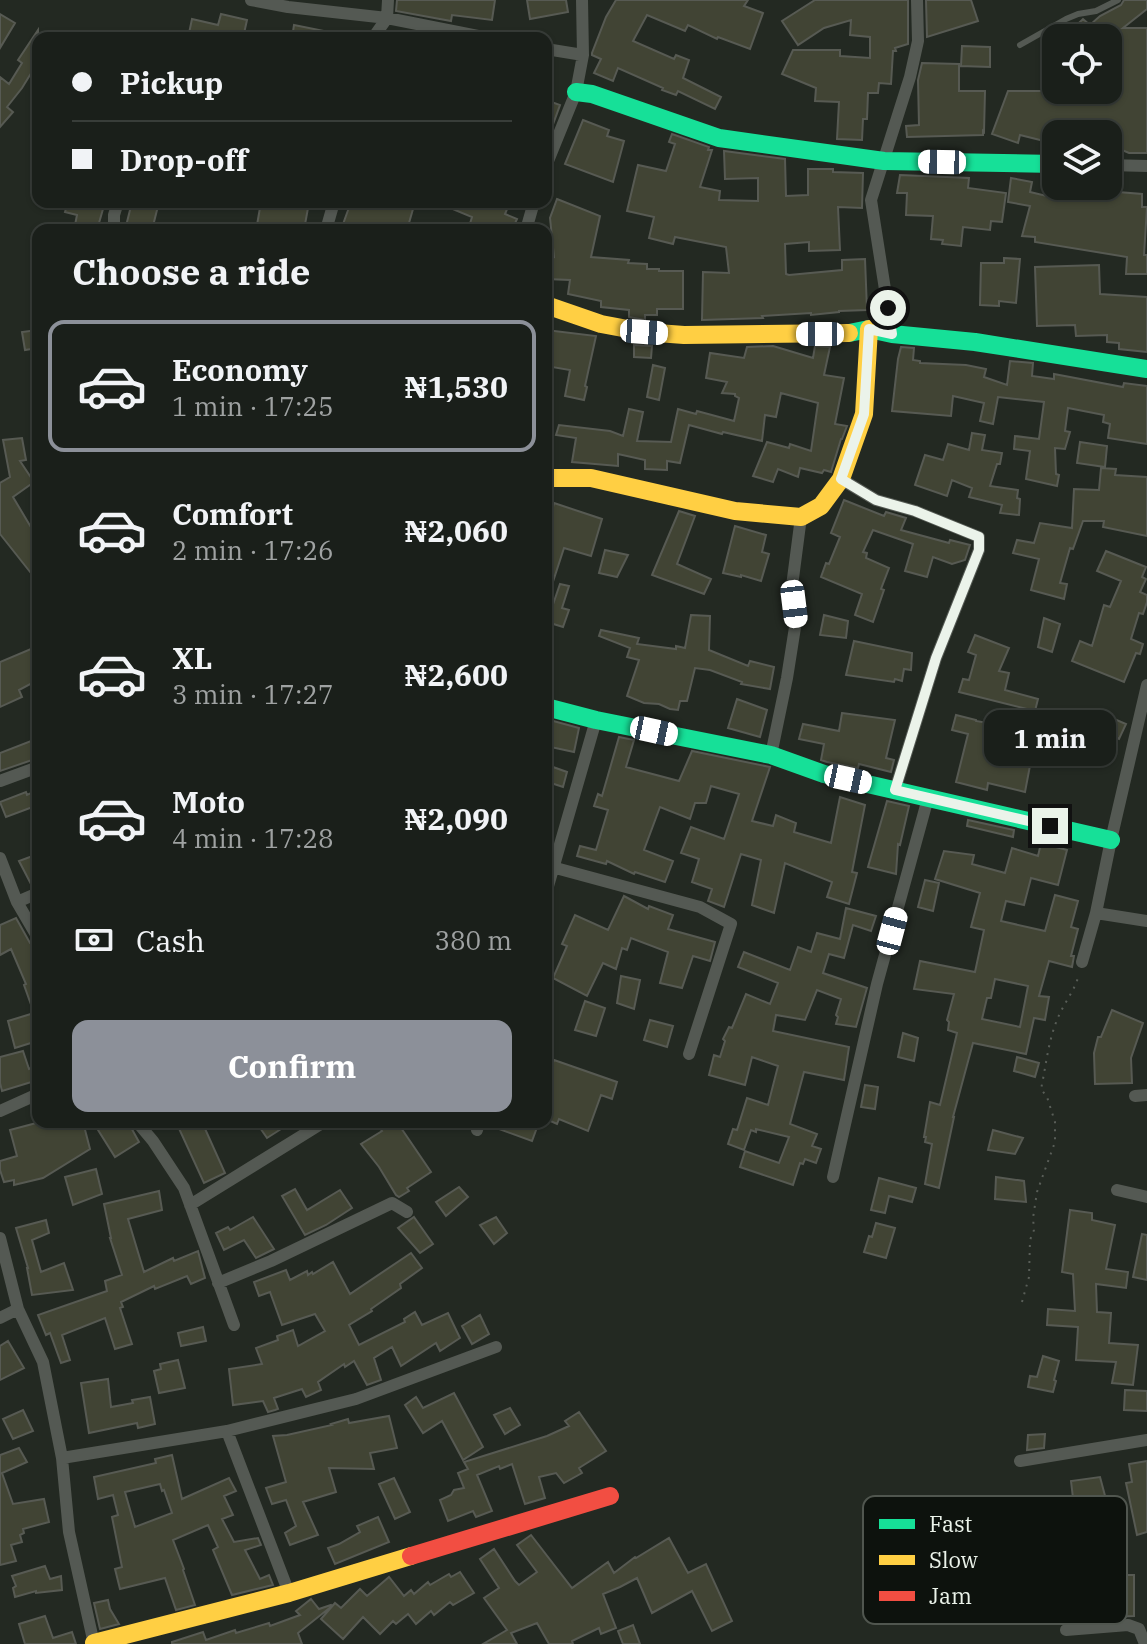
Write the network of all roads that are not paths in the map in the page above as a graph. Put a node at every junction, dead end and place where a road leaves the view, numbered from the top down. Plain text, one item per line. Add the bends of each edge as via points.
1 (251, 0) edge
2 (388, 0) edge
3 (582, 0) edge
4 (917, 0) edge
5 (1118, 0) edge
6 (387, 18) junction
7 (377, 32) edge
8 (458, 32) edge
9 (1020, 45) dead end
10 (552, 50) edge
11 (583, 55) junction
12 (576, 92) junction
13 (552, 151) edge
14 (884, 161) junction
15 (1042, 164) edge
16 (1122, 165) edge
17 (1147, 166) edge
18 (552, 307) edge
19 (869, 329) junction
20 (892, 334) junction
21 (1147, 369) edge
22 (552, 478) edge
23 (841, 479) junction
24 (801, 517) junction
25 (1147, 685) edge
26 (552, 709) edge
27 (1144, 717) edge
28 (596, 720) junction
29 (771, 755) junction
30 (32, 769) edge
31 (0, 781) edge
32 (895, 790) junction
33 (928, 798) junction
34 (1111, 840) junction
35 (0, 858) edge
36 (552, 867) joint
37 (32, 896) edge
38 (17, 902) junction
39 (1096, 913) junction
40 (1147, 921) edge
41 (32, 928) edge
42 (1082, 962) road end
43 (689, 1054) dead end
44 (32, 1097) edge
45 (0, 1111) edge
46 (142, 1128) edge
47 (314, 1128) edge
48 (833, 1177) dead end
49 (1117, 1190) dead end
50 (1147, 1197) edge
51 (190, 1205) junction
52 (407, 1212) dead end
53 (0, 1238) edge
54 (218, 1283) junction
55 (18, 1309) junction
56 (0, 1318) edge
57 (234, 1325) dead end
58 (496, 1347) dead end
59 (227, 1431) junction
60 (1147, 1440) edge
61 (62, 1458) junction
62 (1020, 1461) dead end
63 (610, 1496) dead end
64 (289, 1593) junction
65 (1066, 1630) dead end
66 (94, 1644) edge
67 (1145, 1644) edge

1 - 6 street
2 - 6 street
3 - 11 street
4 - 14 street via 918,41
5 - 9 lane via 1066,19
6 - 7 street
6 - 8 street
10 - 11 street
11 - 12 street
12 - 13 street
12 - 14 street via 719,138
14 - 15 street
14 - 20 street via 871,200
16 - 17 street
18 - 19 street via 601,324 684,335 847,334
19 - 20 street
19 - 23 street via 864,414
20 - 21 street
22 - 24 street via 591,478 735,511
23 - 24 street via 821,506
23 - 32 street via 876,500 979,537 979,550 936,658
24 - 29 street via 792,586 796,621
25 - 27 street
26 - 28 street
27 - 34 street
28 - 29 street
28 - 36 street
29 - 32 street
30 - 31 street
32 - 33 street
33 - 34 street
33 - 48 street via 877,984
34 - 39 street
35 - 38 street
36 - 43 street via 700,907 731,924
37 - 38 street
38 - 41 street
39 - 40 street
39 - 42 street
44 - 45 street
46 - 51 street
47 - 51 street
49 - 50 street
51 - 54 street
52 - 54 street via 392,1203
53 - 55 street
54 - 57 street
55 - 56 street
55 - 61 street via 43,1362
58 - 59 street via 356,1399
59 - 61 street
59 - 64 street
60 - 62 street
61 - 66 street via 69,1532
63 - 64 street
64 - 66 street
65 - 67 street via 1128,1625 1139,1629

